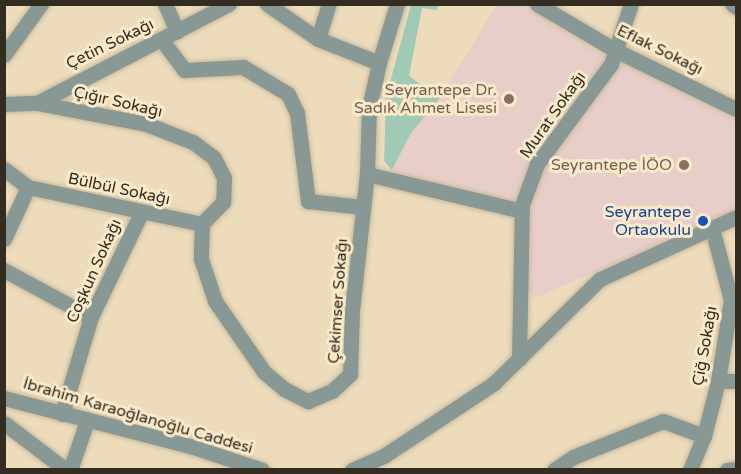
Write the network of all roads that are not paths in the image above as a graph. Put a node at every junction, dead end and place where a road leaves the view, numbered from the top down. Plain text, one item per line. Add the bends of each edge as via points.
1 (41, 4) edge
2 (165, 4) edge
3 (229, 4) edge
4 (267, 4) edge
5 (329, 4) edge
6 (397, 4) edge
7 (537, 4) edge
8 (631, 4) edge
9 (732, 4) edge
10 (736, 7) edge
11 (177, 32) junction
12 (161, 39) junction
13 (318, 39) junction
14 (615, 50) junction
15 (4, 55) edge
16 (379, 63) junction
17 (37, 103) junction
18 (4, 104) edge
19 (736, 109) edge
20 (4, 168) edge
21 (367, 174) junction
22 (28, 187) junction
23 (363, 207) junction
24 (522, 211) junction
25 (141, 213) junction
26 (736, 217) edge
27 (202, 224) junction
28 (712, 228) junction
29 (4, 239) edge
30 (4, 270) edge
31 (91, 317) junction
32 (519, 359) junction
33 (718, 381) junction
34 (736, 381) edge
35 (4, 398) edge
36 (62, 414) junction
37 (87, 421) junction
38 (4, 423) edge
39 (704, 436) junction
40 (575, 463) edge
41 (736, 469) edge
42 (68, 470) edge
43 (262, 470) edge
44 (352, 470) edge
45 (554, 470) edge
46 (690, 470) edge
47 (726, 470) edge

1 - 15 street
2 - 11 street
3 - 11 street, Çetin Sokağı
4 - 13 street
5 - 13 street
6 - 16 street, Çekimser Sokağı
7 - 14 street, Eflak Sokağı
8 - 14 street, Murat Sokağı
9 - 10 street
11 - 12 street, Çetin Sokağı
12 - 17 street, Çetin Sokağı
12 - 23 street via 184,70 243,67 288,94 297,113 308,201
13 - 16 street
14 - 19 street, Eflak Sokağı
14 - 24 street, Murat Sokağı via 611,64 537,164
16 - 21 street, Çekimser Sokağı via 369,108
17 - 18 street, Çetin Sokağı
17 - 27 street, Çığır Sokağı via 146,124 193,142 214,158 224,178 223,202
20 - 22 street, Bülbül Sokağı
21 - 23 street, Çekimser Sokağı
21 - 24 street
22 - 25 street, Bülbül Sokağı
22 - 29 street
23 - 27 street, Çekimser Sokağı via 352,311 351,374 332,391 308,401 284,389 264,372 215,301 201,259
24 - 32 street, Murat Sokağı
25 - 27 street, Bülbül Sokağı
25 - 31 street, Coşkun Sokağı
26 - 28 street
28 - 32 street via 600,279
28 - 33 street, Çiğ Sokağı via 731,300
30 - 31 street
31 - 36 street, Coşkun Sokağı
32 - 44 street via 484,390 385,455
33 - 34 street
33 - 39 street, Çiğ Sokağı
35 - 36 street, İbrahim Karaoğlanoğlu Caddesi
36 - 37 street, İbrahim Karaoğlanoğlu Caddesi
37 - 42 street
37 - 43 street, İbrahim Karaoğlanoğlu Caddesi via 190,446
38 - 42 street
39 - 40 street via 663,421
39 - 46 street, Çiğ Sokağı
40 - 45 street
41 - 47 street

